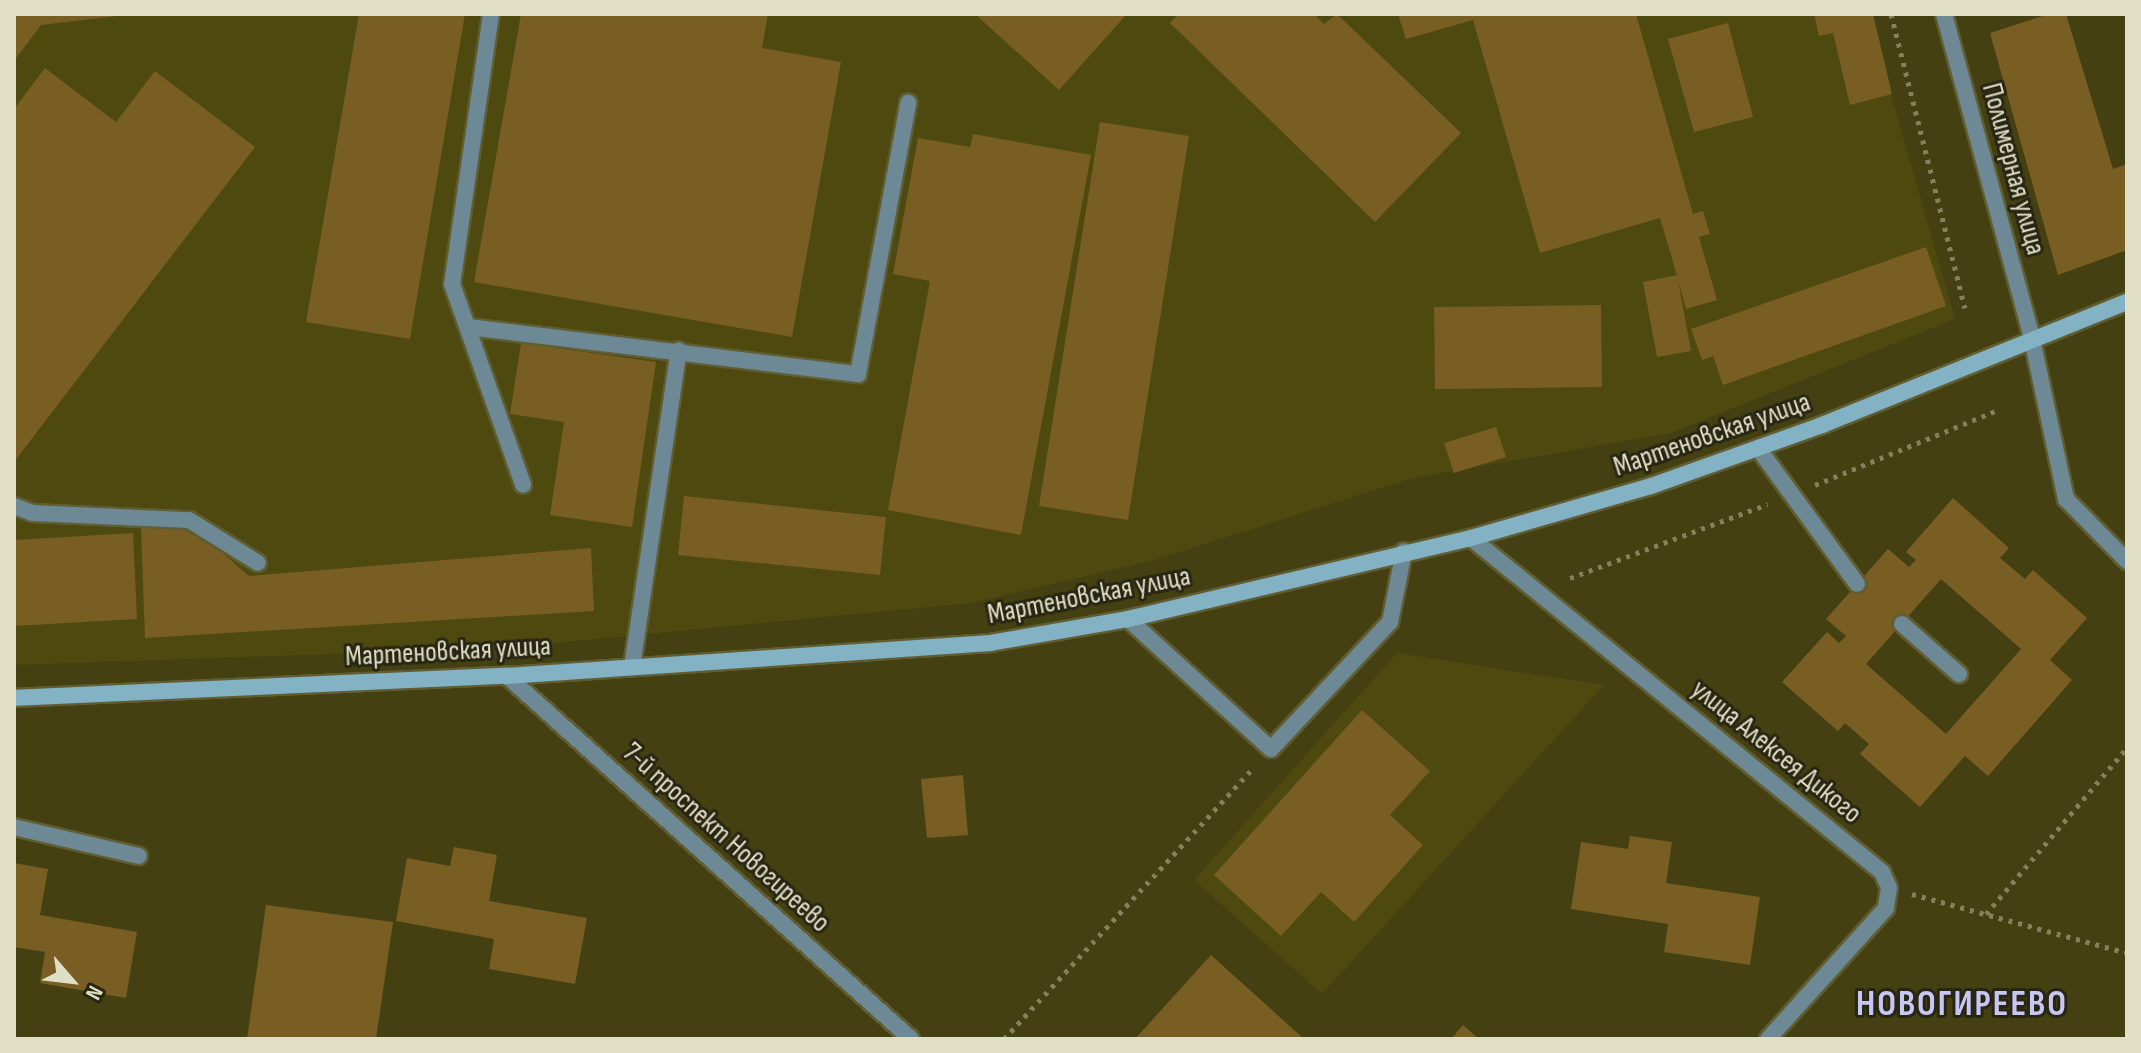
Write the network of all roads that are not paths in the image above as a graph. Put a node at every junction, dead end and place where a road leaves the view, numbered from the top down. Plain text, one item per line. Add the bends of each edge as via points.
1 (491, 14) edge
2 (1946, 15) edge
3 (908, 103) dead end
4 (2127, 302) edge
5 (468, 327) junction
6 (2032, 339) junction
7 (679, 350) junction
8 (1758, 448) junction
9 (523, 485) dead end
10 (14, 506) edge
11 (1471, 538) junction
12 (1404, 551) junction
13 (2127, 561) edge
14 (258, 563) dead end
15 (1857, 584) dead end
16 (1128, 619) junction
17 (1902, 624) dead end
18 (632, 667) junction
19 (1959, 674) dead end
20 (507, 676) junction
21 (14, 698) edge
22 (14, 827) edge
23 (139, 856) dead end
24 (911, 1039) edge
25 (1768, 1039) edge

1 - 5 street via 452,284
2 - 6 street, Полимерная улица
3 - 7 street via 858,374
4 - 6 street, Мартеновская улица
5 - 7 street
5 - 9 street
6 - 8 street, Мартеновская улица
6 - 13 street, Полимерная улица via 2066,499
7 - 18 street
8 - 11 street, Мартеновская улица via 1651,486
8 - 15 street
10 - 14 street via 32,513 189,520
11 - 12 street, Мартеновская улица
11 - 25 street, улица Алексея Дикого via 1882,872 1889,888 1886,908
12 - 16 street, Мартеновская улица
12 - 16 street via 1390,622 1271,749
16 - 18 street, Мартеновская улица via 990,643
17 - 19 street
18 - 20 street, Мартеновская улица
20 - 21 street, Мартеновская улица
20 - 24 street, 7-й проспект Новогиреево
22 - 23 street

